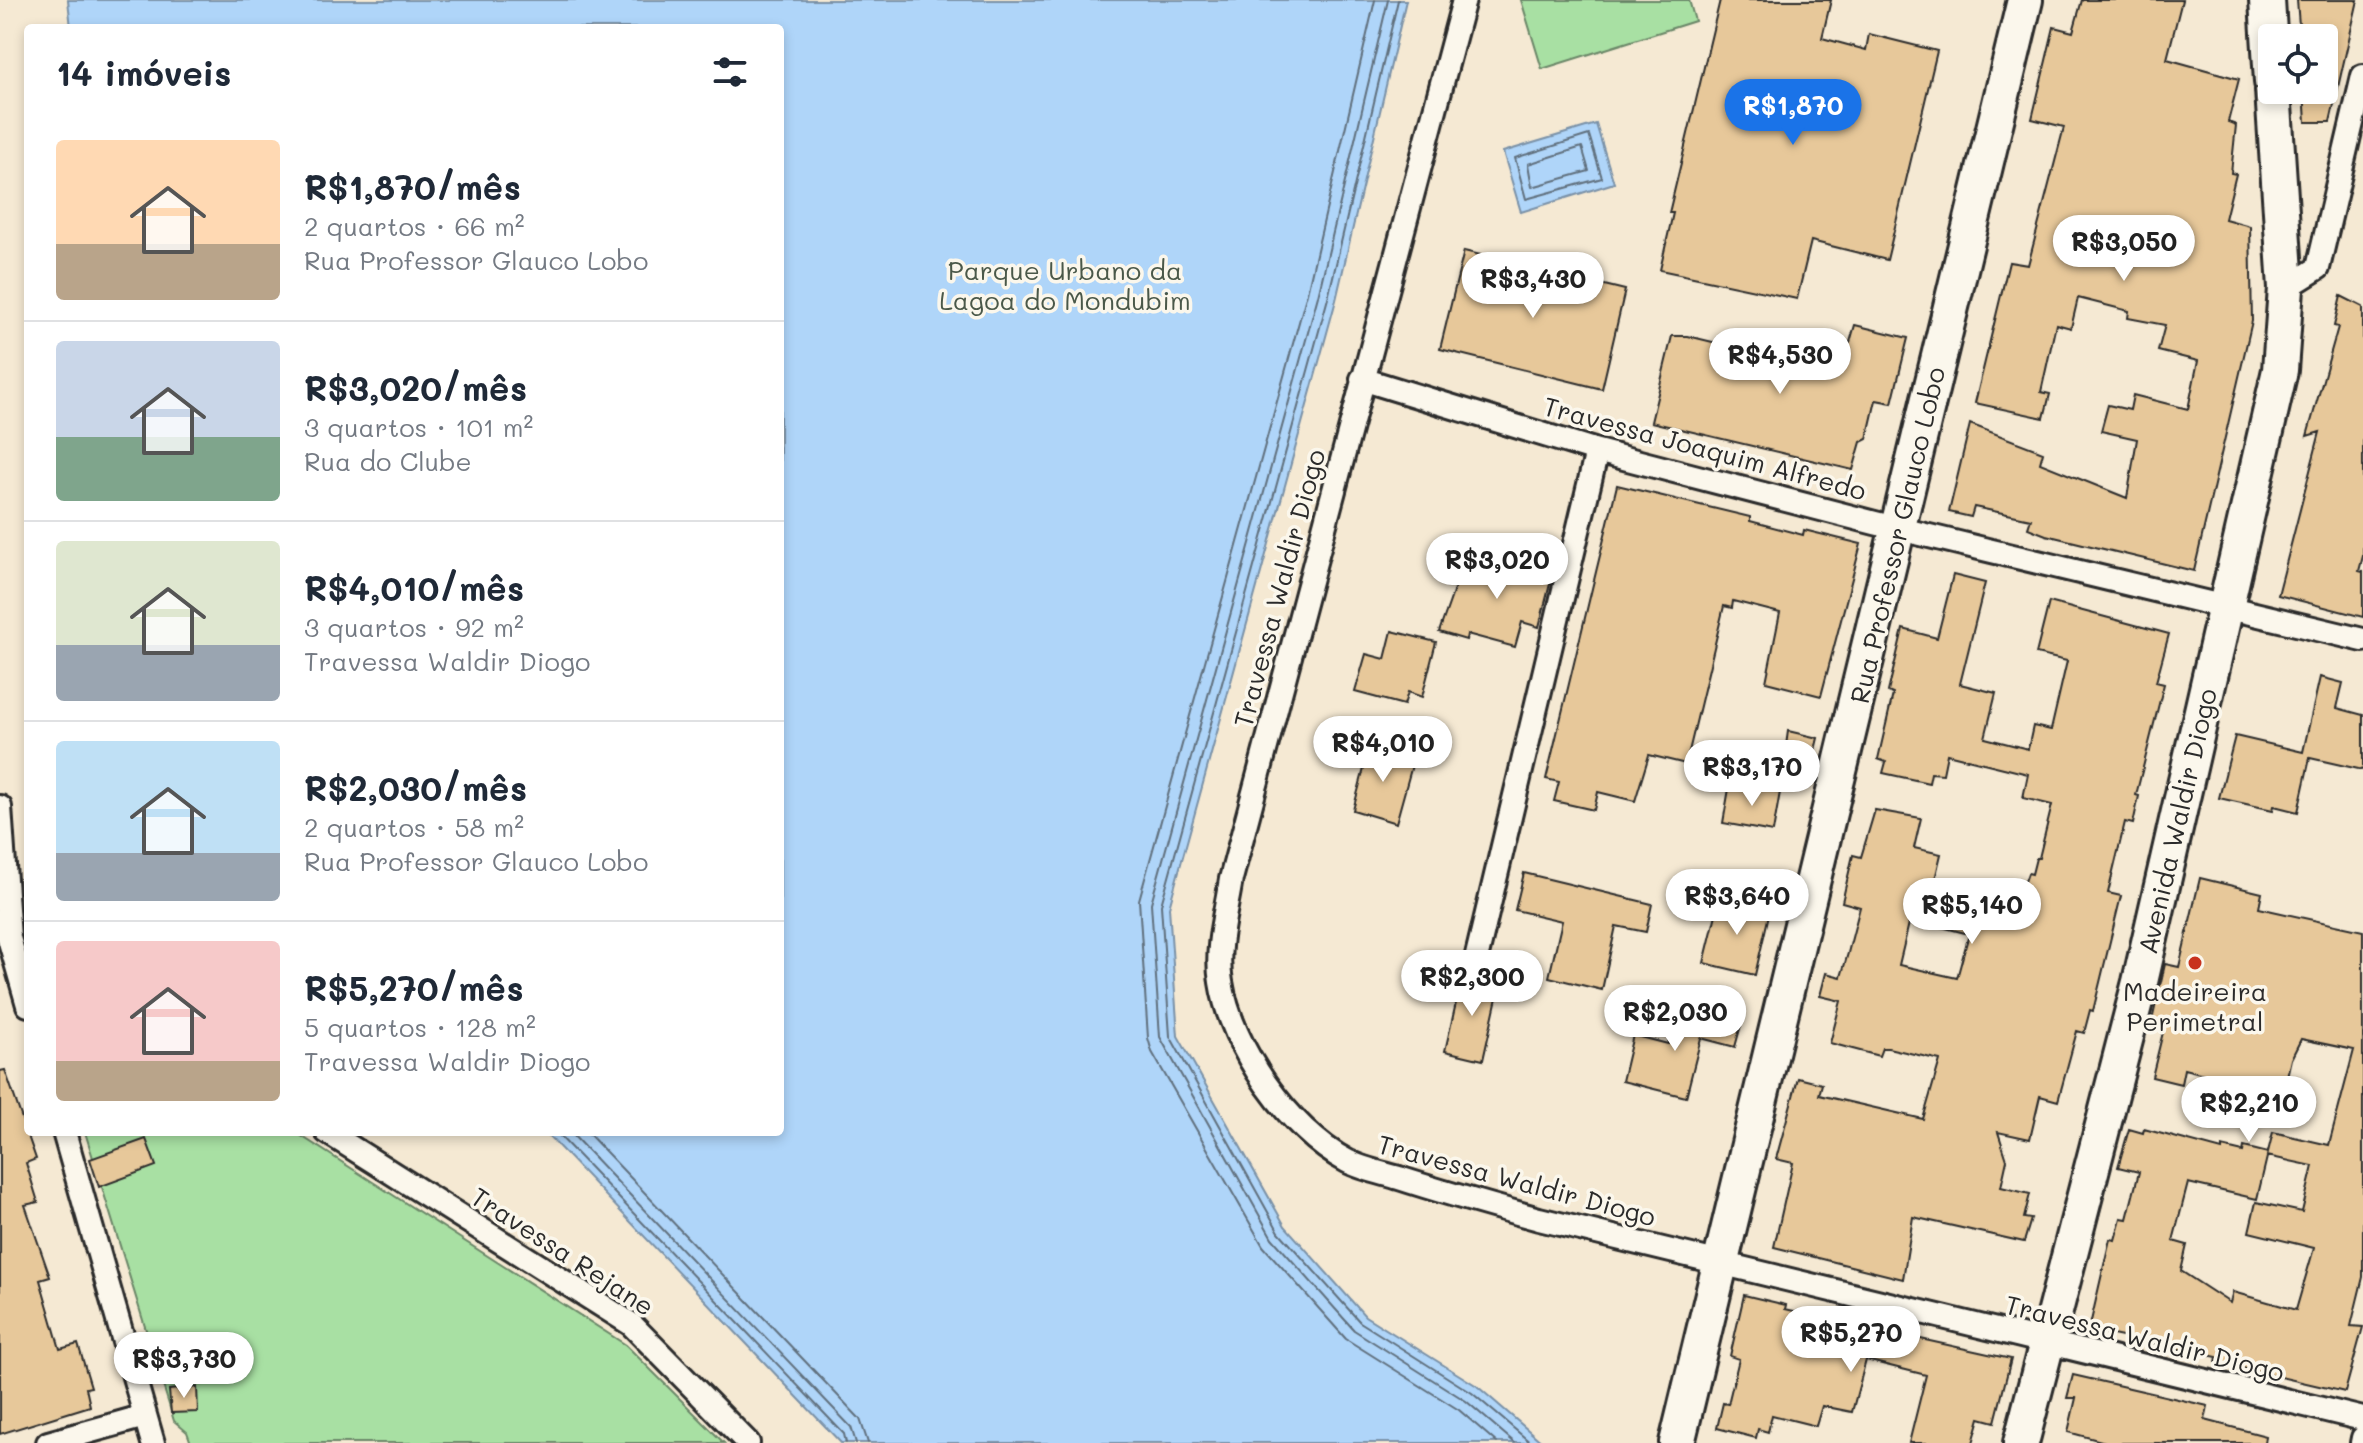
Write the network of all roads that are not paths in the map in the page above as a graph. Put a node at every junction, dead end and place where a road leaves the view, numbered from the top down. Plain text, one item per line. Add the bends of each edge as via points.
1 (1464, 0) edge
2 (2025, 0) edge
3 (2267, 0) edge
4 (2268, 24) edge
5 (2363, 76) edge
6 (2274, 104) edge
7 (2286, 288) junction
8 (1362, 379) junction
9 (1597, 451) junction
10 (1896, 527) junction
11 (2226, 605) junction
12 (2363, 640) edge
13 (0, 807) edge
14 (12, 942) edge
15 (1474, 968) dead end
16 (24, 989) edge
17 (65, 1136) edge
18 (333, 1136) edge
19 (1721, 1263) junction
20 (2045, 1343) junction
21 (145, 1416) junction
22 (2363, 1419) edge
23 (48, 1443) edge
24 (153, 1443) edge
25 (748, 1443) edge
26 (1677, 1443) edge
27 (2021, 1443) edge

1 - 8 street, Travessa Waldir Diogo
2 - 10 main road, Rua Professor Glauco Lobo
3 - 4 main road
5 - 7 street via 2318,268
6 - 7 main road, Avenida Waldir Diogo
7 - 11 main road, Avenida Waldir Diogo via 2280,370
8 - 9 street, Travessa Joaquim Alfredo
8 - 19 street, Travessa Waldir Diogo via 1231,879 1221,938 1221,982 1236,1026 1254,1068 1282,1108 1348,1162 1539,1219
9 - 10 street, Travessa Joaquim Alfredo
9 - 15 street
10 - 11 street, Travessa Joaquim Alfredo
10 - 19 main road, Rua Professor Glauco Lobo
11 - 12 street, Travessa Joaquim Alfredo
11 - 20 main road, Avenida Waldir Diogo via 2140,982
13 - 14 street
14 - 16 street
17 - 21 street
18 - 25 street, Travessa Rejane via 631,1324
19 - 20 street, Travessa Waldir Diogo
19 - 26 main road, Rua Professor Glauco Lobo
20 - 22 street, Travessa Waldir Diogo
20 - 27 main road, Avenida Waldir Diogo
21 - 23 street
21 - 24 street

